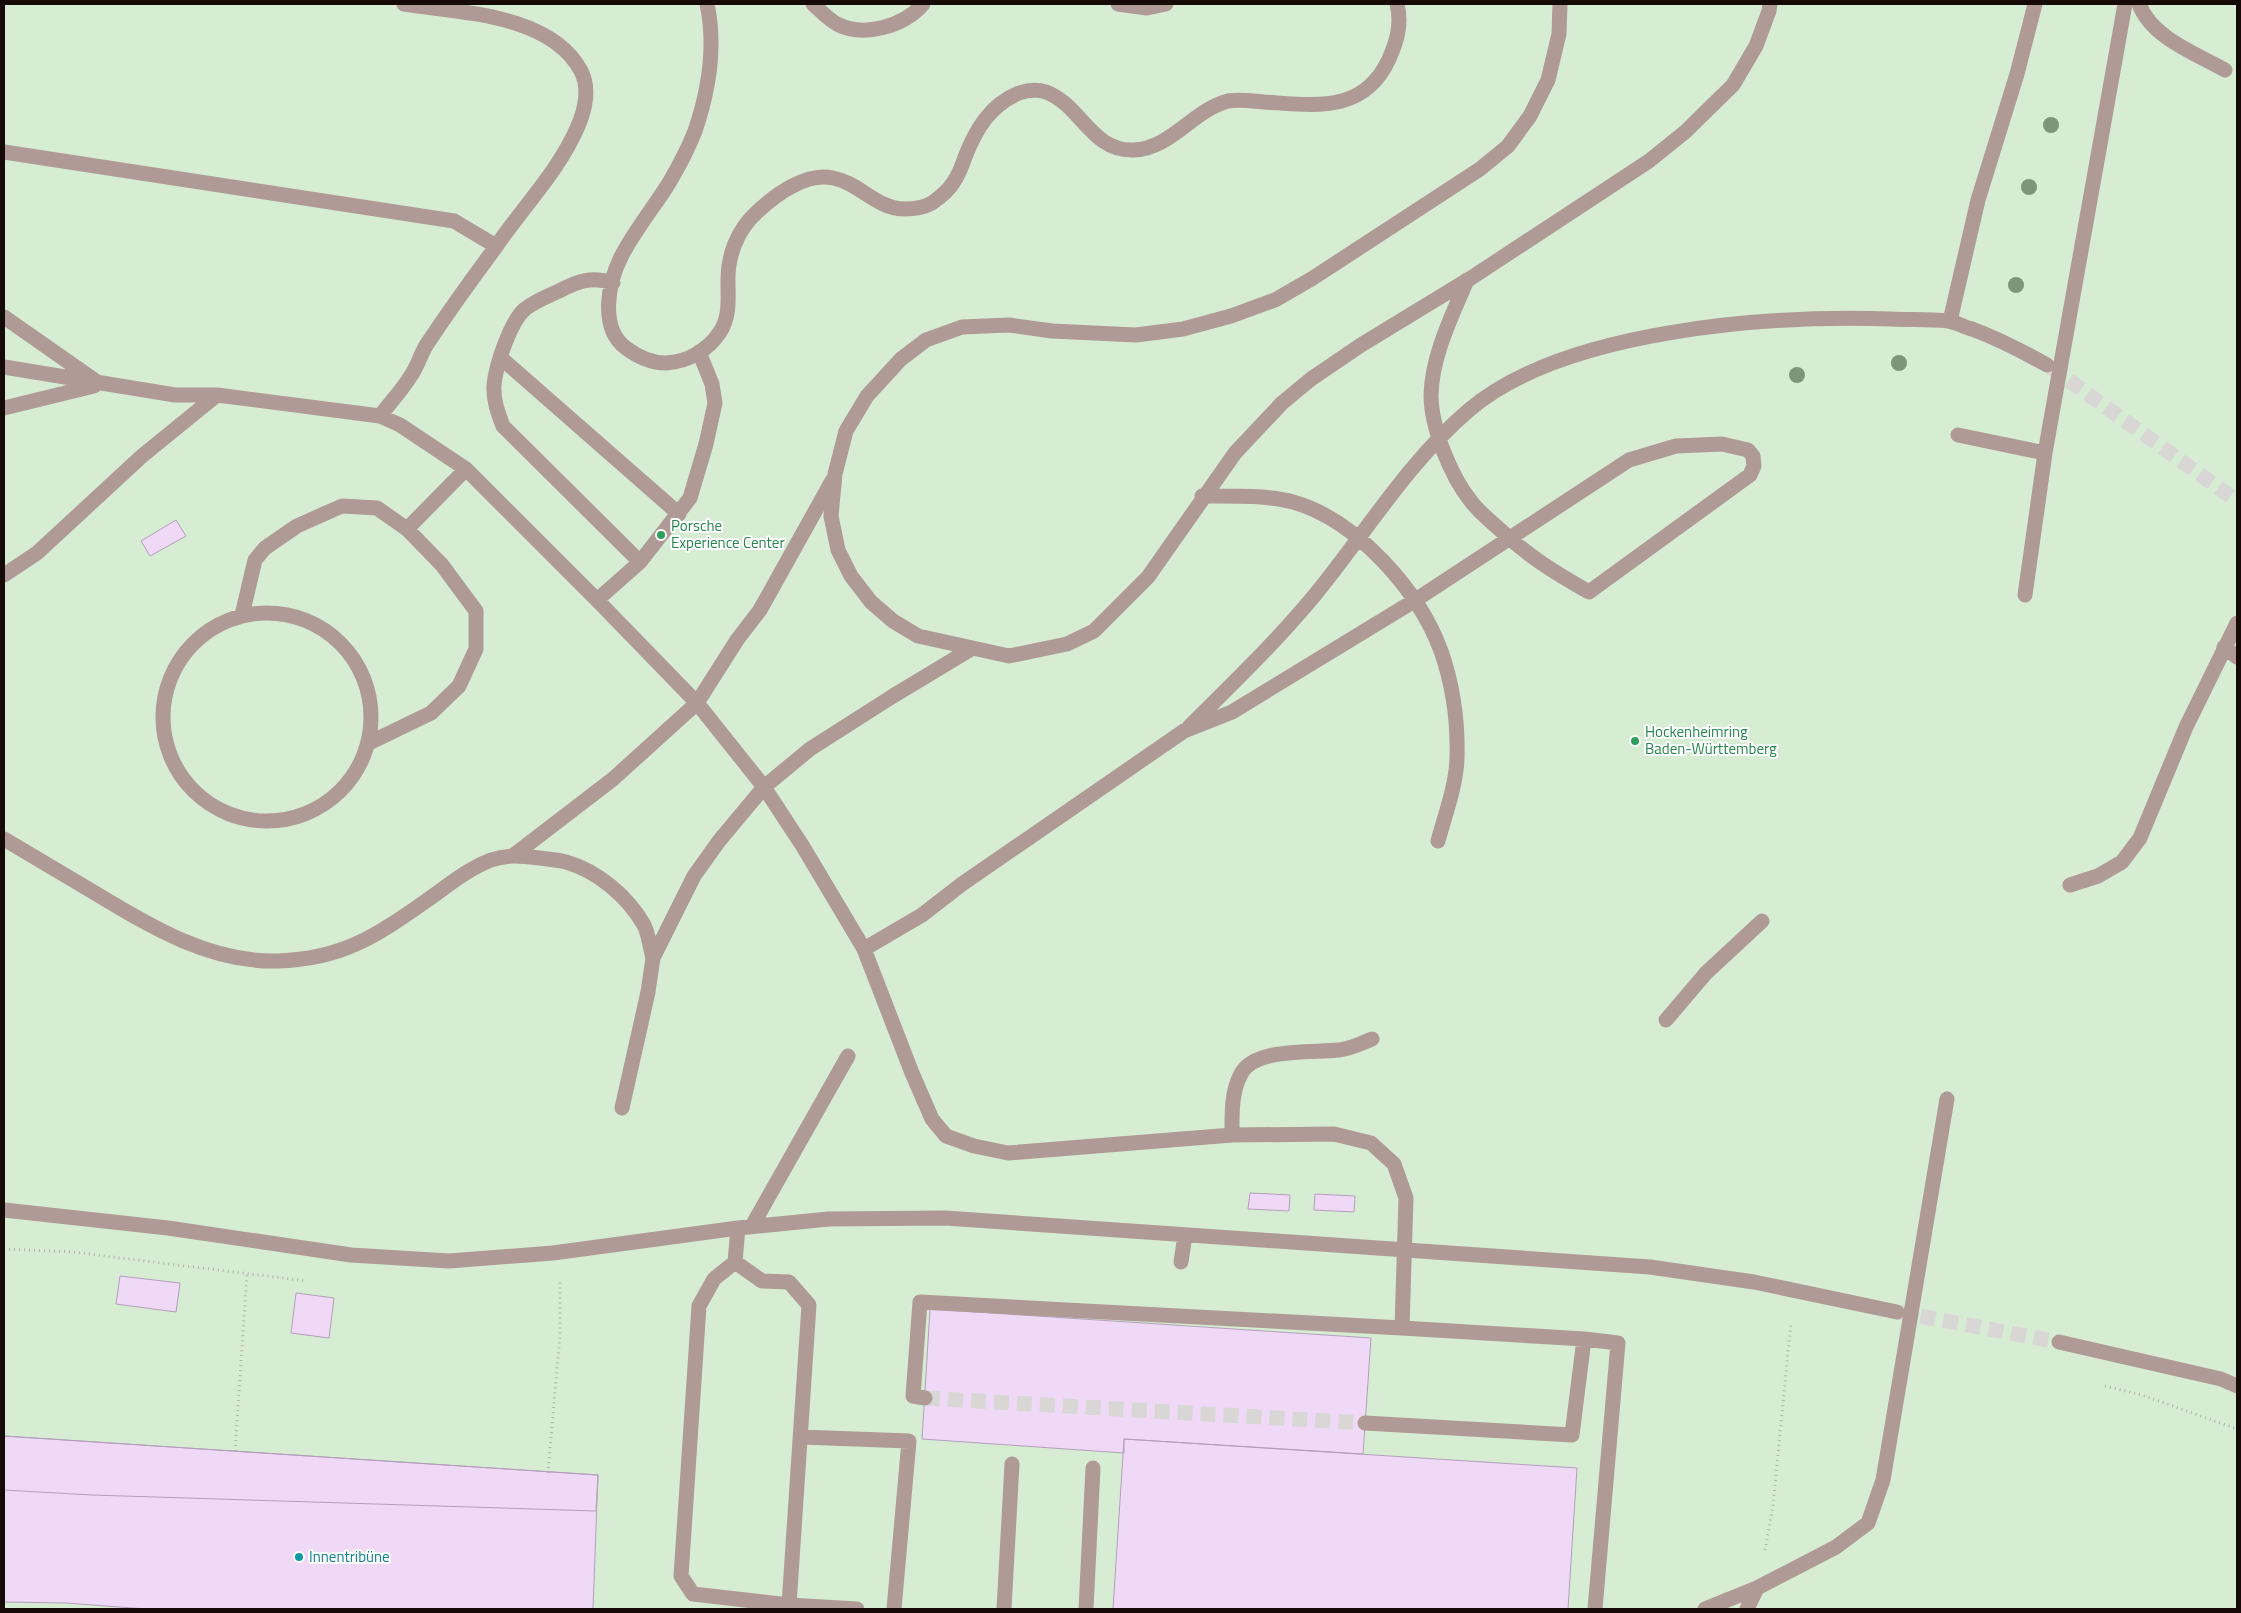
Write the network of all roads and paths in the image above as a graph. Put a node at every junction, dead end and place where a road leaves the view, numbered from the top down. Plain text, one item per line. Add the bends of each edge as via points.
1 (404, 4) edge
2 (707, 4) edge
3 (813, 4) edge
4 (923, 4) edge
5 (1118, 4) edge
6 (1166, 4) edge
7 (1397, 4) edge
8 (1560, 4) edge
9 (1770, 4) edge
10 (2034, 4) edge
11 (2125, 4) edge
12 (2139, 4) edge
13 (2225, 70) dead end
14 (4, 152) edge
15 (496, 246) junction
16 (1467, 280) junction
17 (613, 282) junction
18 (4, 317) edge
19 (1950, 321) junction
20 (700, 352) junction
21 (501, 358) junction
22 (2047, 365) tunnel mouth
23 (4, 368) edge
24 (101, 384) junction
25 (217, 395) junction
26 (4, 408) edge
27 (380, 416) junction
28 (1958, 435) dead end
29 (1439, 439) junction
30 (2045, 453) junction
31 (466, 470) junction
32 (835, 474) junction
33 (1202, 496) junction
34 (679, 514) junction
35 (407, 529) junction
36 (1358, 538) junction
37 (1509, 538) junction
38 (640, 562) junction
39 (4, 575) edge
40 (2025, 595) dead end
41 (597, 600) junction
42 (1414, 601) junction
43 (242, 615) junction
44 (2237, 623) edge
45 (2224, 647) junction
46 (971, 649) junction
47 (2237, 657) edge
48 (697, 703) junction
49 (1184, 731) junction
50 (369, 743) junction
51 (764, 787) junction
52 (4, 839) edge
53 (1438, 841) dead end
54 (514, 855) junction
55 (2070, 885) dead end
56 (1762, 921) dead end
57 (864, 949) junction
58 (653, 958) junction
59 (1666, 1020) dead end
60 (1372, 1039) dead end
61 (848, 1056) dead end
62 (1948, 1099) dead end
63 (622, 1108) dead end
64 (1232, 1135) junction
65 (4, 1210) edge
66 (745, 1227) junction
67 (1185, 1235) junction
68 (735, 1262) junction
69 (1182, 1262) dead end
70 (247, 1274) dead end
71 (560, 1281) dead end
72 (1897, 1312) tunnel mouth
73 (1791, 1322) dead end
74 (1402, 1328) junction
75 (1584, 1339) junction
76 (2059, 1342) tunnel mouth
77 (2104, 1386) dead end
78 (2237, 1386) edge
79 (925, 1398) dead end
80 (1365, 1423) tunnel mouth
81 (2237, 1429) edge
82 (800, 1437) junction
83 (235, 1451) dead end
84 (1012, 1464) dead end
85 (1093, 1468) dead end
86 (548, 1473) dead end
87 (1757, 1588) junction
88 (789, 1605) junction
89 (857, 1609) edge
90 (894, 1609) edge
91 (1004, 1609) edge
92 (1086, 1609) edge
93 (1595, 1609) edge
94 (1705, 1609) edge
95 (1747, 1609) edge

1 - 15 lane via 516,22 540,31 558,44 582,72 586,88 585,108 574,135 566,151
2 - 17 lane via 712,32 710,69 695,130 669,184 622,254
3 - 4 lane via 838,24 854,30 871,30 906,18
5 - 6 lane via 1147,8
7 - 20 lane via 1399,33 1384,70 1369,88 1347,101 1323,106 1229,101 1205,111 1154,146 1133,150 1108,146 1060,99 1043,91 1028,90 1007,98 992,110 980,125 953,184 924,208 894,209 833,178 817,177 785,190 754,214 743,228 729,263 728,315 713,341
8 - 32 lane via 1559,34 1548,80 1530,116 1508,146 1480,169 1313,278 1275,300 1183,328 1136,335 1052,331 1009,325 962,327 926,340 900,359 867,396 846,431
9 - 16 lane via 1756,46 1733,85 1710,110 1649,161
10 - 19 lane via 2017,74 1978,200
11 - 30 lane
12 - 13 lane via 2143,14 2166,38
14 - 15 lane via 454,221
15 - 27 lane via 426,346 412,375
16 - 29 lane via 1435,366 1431,396
16 - 33 lane via 1361,345 1304,385 1235,452
17 - 20 lane via 609,315 617,341 628,350 656,363 687,359
17 - 21 lane via 580,280 526,308 516,318
18 - 24 lane
19 - 22 lane via 1999,339
19 - 29 lane via 1852,318 1755,322 1647,337 1581,354 1515,379 1471,408
20 - 34 lane via 715,403 690,498
21 - 34 lane
21 - 38 lane via 494,385 495,402 503,426
23 - 24 lane
24 - 25 lane via 175,395
24 - 26 lane
25 - 27 lane
25 - 39 lane via 142,456 37,553
27 - 31 lane via 400,425
28 - 30 lane
29 - 36 lane via 1424,453
29 - 37 lane via 1452,473 1470,502
30 - 40 lane
31 - 35 lane
31 - 41 lane
32 - 46 lane via 831,516 838,550 851,576 871,602 918,636
32 - 48 lane via 760,610
33 - 36 lane via 1293,502 1322,514
33 - 46 lane via 1148,577 1094,631 1067,644 1009,656
34 - 38 lane
35 - 43 lane via 377,508 342,506 297,526 265,548 255,560
35 - 50 lane via 442,566 476,611 476,649 459,686 431,713
36 - 42 lane via 1385,564
36 - 49 lane via 1314,596 1255,662
37 - 37 lane via 1628,460 1676,446 1722,444 1748,450 1753,456 1754,466 1750,475 1589,592 1549,570
37 - 42 lane
38 - 41 lane
41 - 48 lane
42 - 49 lane via 1232,712
42 - 53 lane via 1440,650 1449,679 1457,739 1457,762
43 - 50 lane via 278,612 304,619 342,643 362,672 372,707
43 - 50 lane via 209,630 183,655 167,687 163,720 169,752 185,781 209,803 240,817 272,821 305,814 333,798 355,773
44 - 45 lane
45 - 47 lane
45 - 55 lane via 2186,727 2140,838 2122,862 2098,876
46 - 51 lane via 810,749
48 - 51 lane
48 - 54 lane via 613,779
49 - 57 lane via 922,915
51 - 57 lane
51 - 58 lane via 719,840 694,876
52 - 54 lane via 155,929 211,951 278,961 325,955 360,944 456,879 490,861
54 - 58 lane via 566,862 593,874 615,890 646,928
56 - 59 lane via 1706,973
57 - 64 lane via 932,1119 946,1136 1008,1153
58 - 63 lane
60 - 64 lane via 1340,1050 1290,1051 1254,1062 1241,1072 1236,1089
61 - 66 lane
62 - 87 lane via 1883,1480 1868,1523 1836,1547
64 - 74 lane via 1334,1134 1371,1142 1394,1164 1406,1198
65 - 66 lane via 168,1228 351,1255 449,1261 552,1252
66 - 67 lane via 829,1219 945,1218
66 - 68 lane
67 - 69 lane
67 - 72 lane via 1650,1267 1754,1282
68 - 82 lane via 762,1281 789,1282 809,1305
68 - 88 lane via 714,1279 699,1306 681,1576 693,1594
70 - 83 path
71 - 86 path via 560,1334
73 - 87 path via 1772,1505
74 - 75 lane
74 - 79 lane via 920,1302 913,1396
75 - 80 lane via 1572,1435
75 - 93 lane via 1618,1343
76 - 78 lane via 2221,1379
77 - 81 path via 2142,1395
82 - 88 lane
82 - 90 lane via 909,1441
84 - 91 lane
85 - 92 lane
87 - 94 lane
87 - 95 lane
88 - 89 lane

